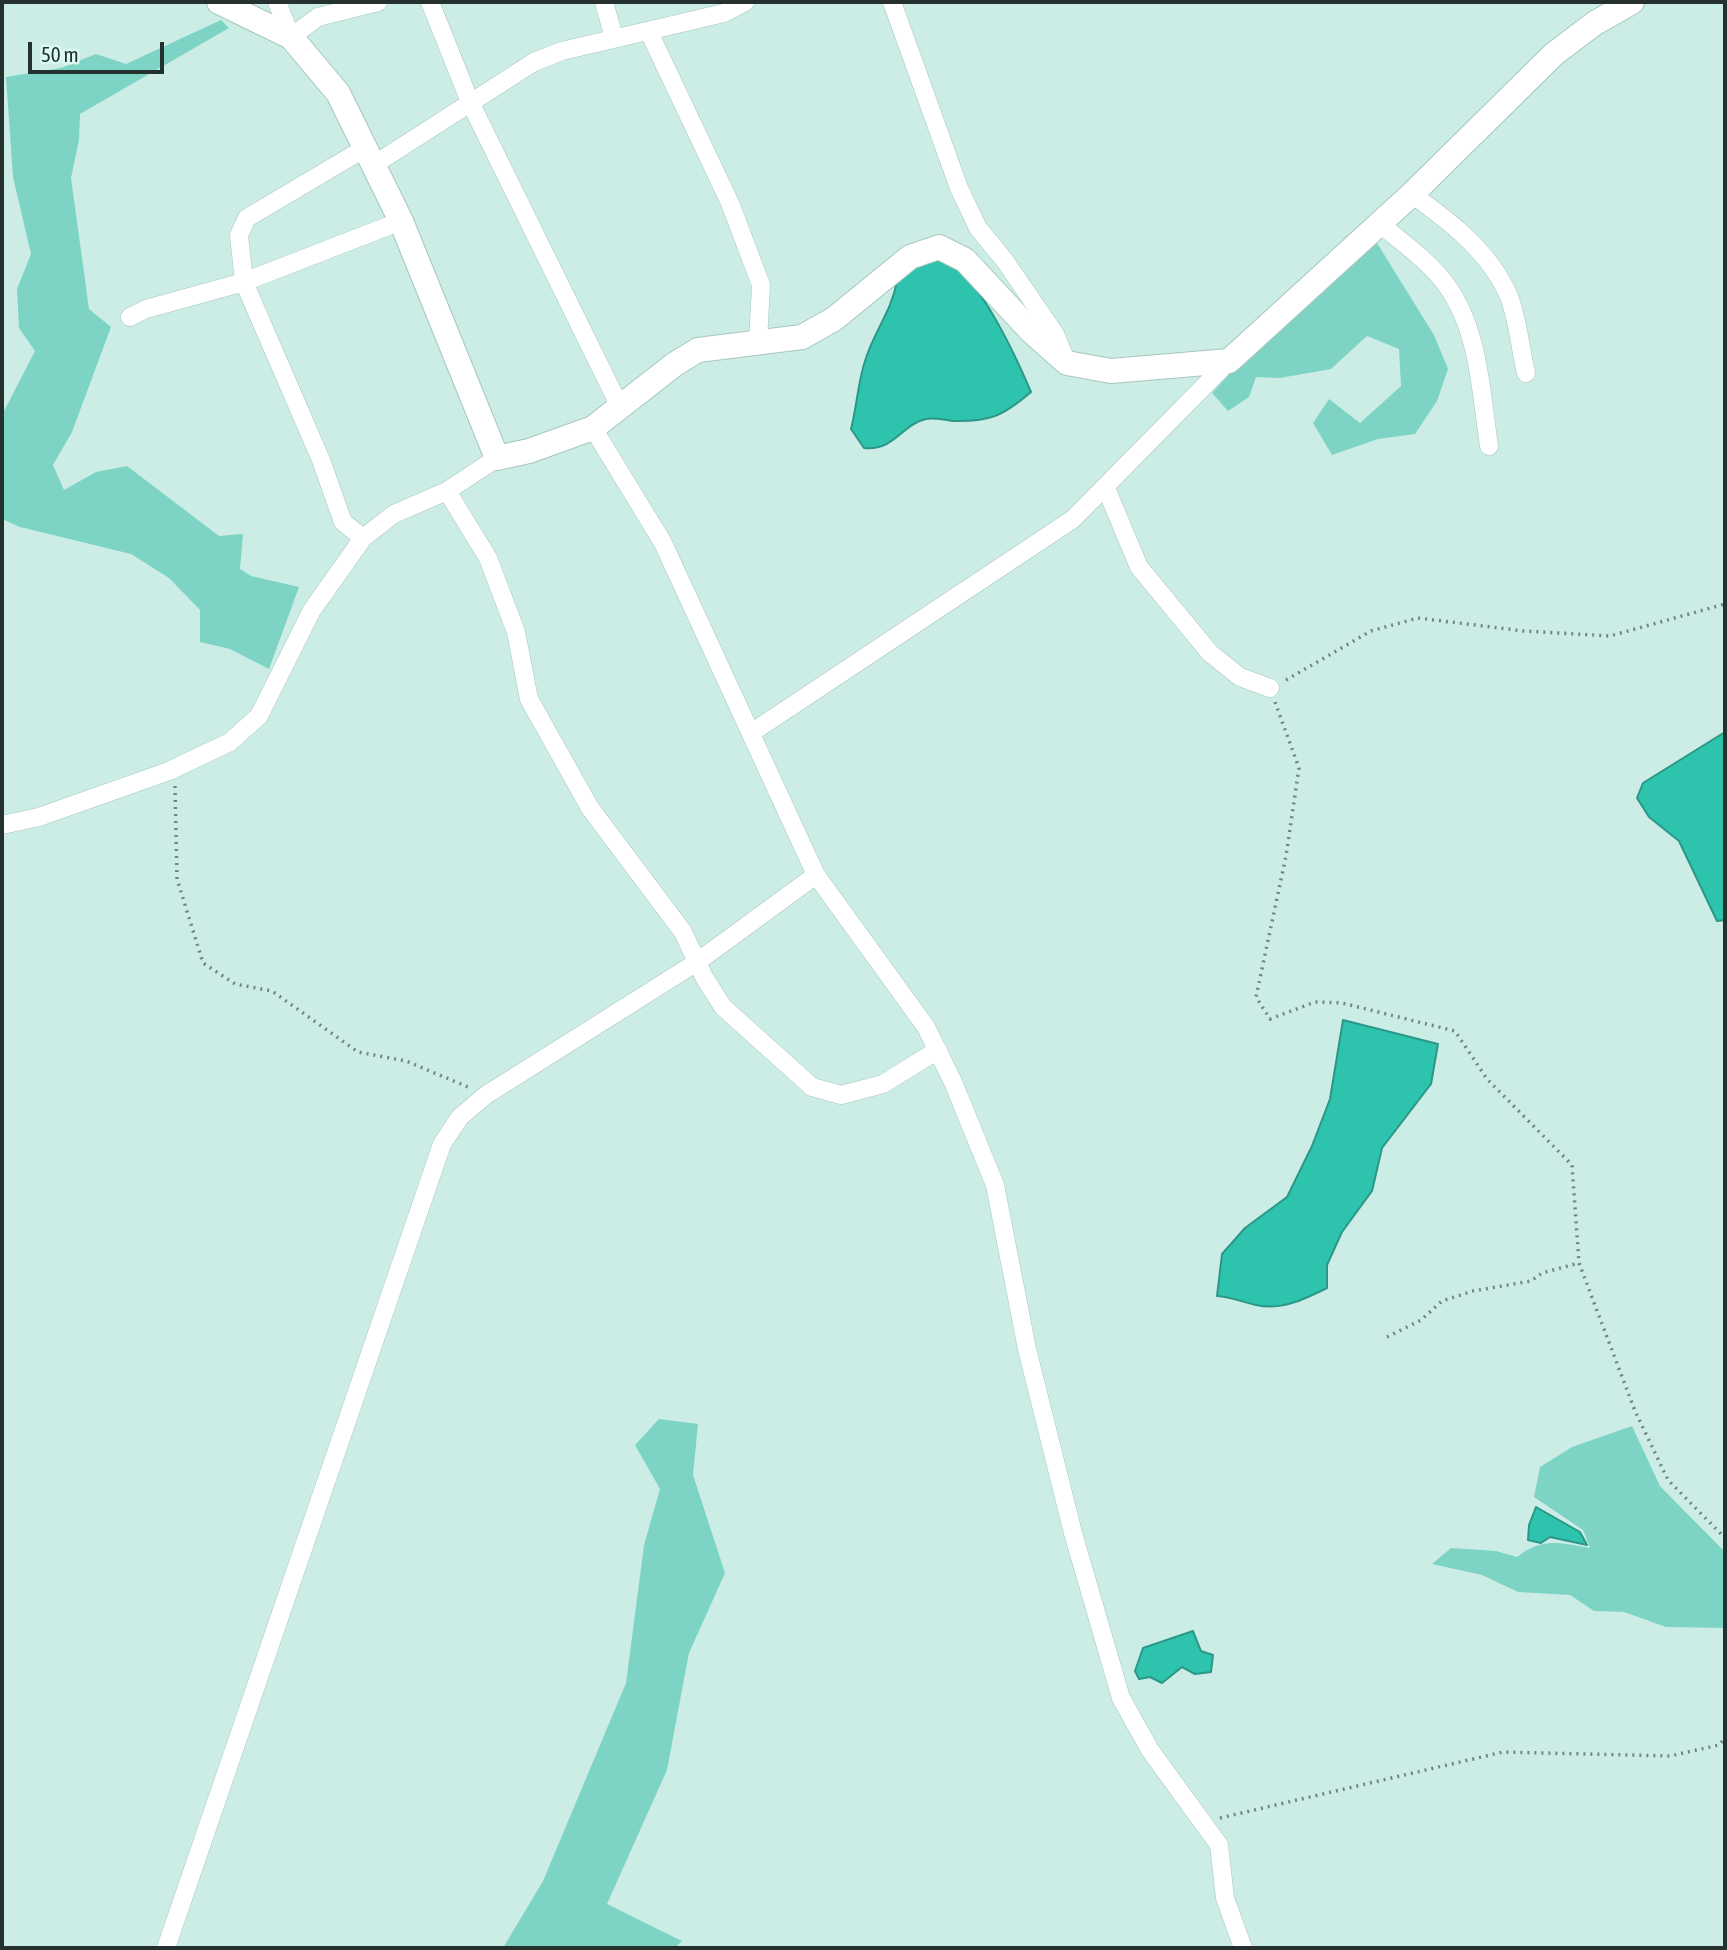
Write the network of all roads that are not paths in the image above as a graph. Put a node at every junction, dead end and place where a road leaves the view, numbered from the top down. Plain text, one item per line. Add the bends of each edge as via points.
1 (219, 2) edge
2 (276, 2) edge
3 (378, 2) edge
4 (430, 2) edge
5 (604, 2) edge
6 (745, 2) edge
7 (892, 2) edge
8 (1632, 2) edge
9 (649, 32) junction
10 (291, 37) junction
11 (614, 38) junction
12 (470, 102) junction
13 (371, 155) junction
14 (1412, 194) junction
15 (401, 221) junction
16 (1380, 224) junction
17 (244, 282) junction
18 (130, 317) dead end
19 (758, 342) junction
20 (1229, 361) junction
21 (1067, 363) junction
22 (1526, 373) dead end
23 (620, 407) junction
24 (593, 428) junction
25 (1489, 446) dead end
26 (496, 458) junction
27 (1106, 488) junction
28 (447, 491) junction
29 (363, 538) junction
30 (1270, 688) road end
31 (751, 733) junction
32 (2, 825) edge
33 (816, 875) junction
34 (697, 962) junction
35 (938, 1050) junction
36 (166, 1948) edge
37 (1242, 1948) edge

1 - 10 street
2 - 10 street
3 - 10 street via 318,17
4 - 12 street
5 - 11 street
6 - 9 street via 724,13
7 - 21 street via 959,188 978,228 1055,334
8 - 14 street via 1554,54
9 - 11 street
9 - 19 street via 730,203 761,285
10 - 13 street via 338,93
11 - 12 street via 534,62
12 - 13 street
12 - 23 street
13 - 15 street
13 - 17 street via 247,218 239,234
14 - 16 street
14 - 22 street via 1459,229 1488,261 1508,296
15 - 17 street
15 - 26 street
16 - 20 street
16 - 25 street via 1447,286 1464,319 1473,346
17 - 18 street
17 - 29 street via 343,522
19 - 21 street via 802,337 834,319 910,257 939,247 965,260
19 - 23 street via 698,351
20 - 21 street via 1111,371
20 - 27 street
23 - 24 street
24 - 26 street via 529,452
24 - 31 street via 663,543
26 - 28 street
27 - 30 street via 1139,567 1156,589 1210,653 1240,677
27 - 31 street via 1035,547
28 - 29 street via 394,514
28 - 34 street via 488,558 516,632 529,699 590,808 683,932
29 - 32 street via 312,610 259,716 230,742 169,771 39,817
31 - 33 street
33 - 34 street
33 - 35 street
34 - 35 street via 723,1007 812,1087 841,1095 883,1084
34 - 36 street via 486,1095 460,1117 442,1144
35 - 37 street via 995,1185 1027,1349 1121,1698 1150,1750 1219,1845 1225,1898

